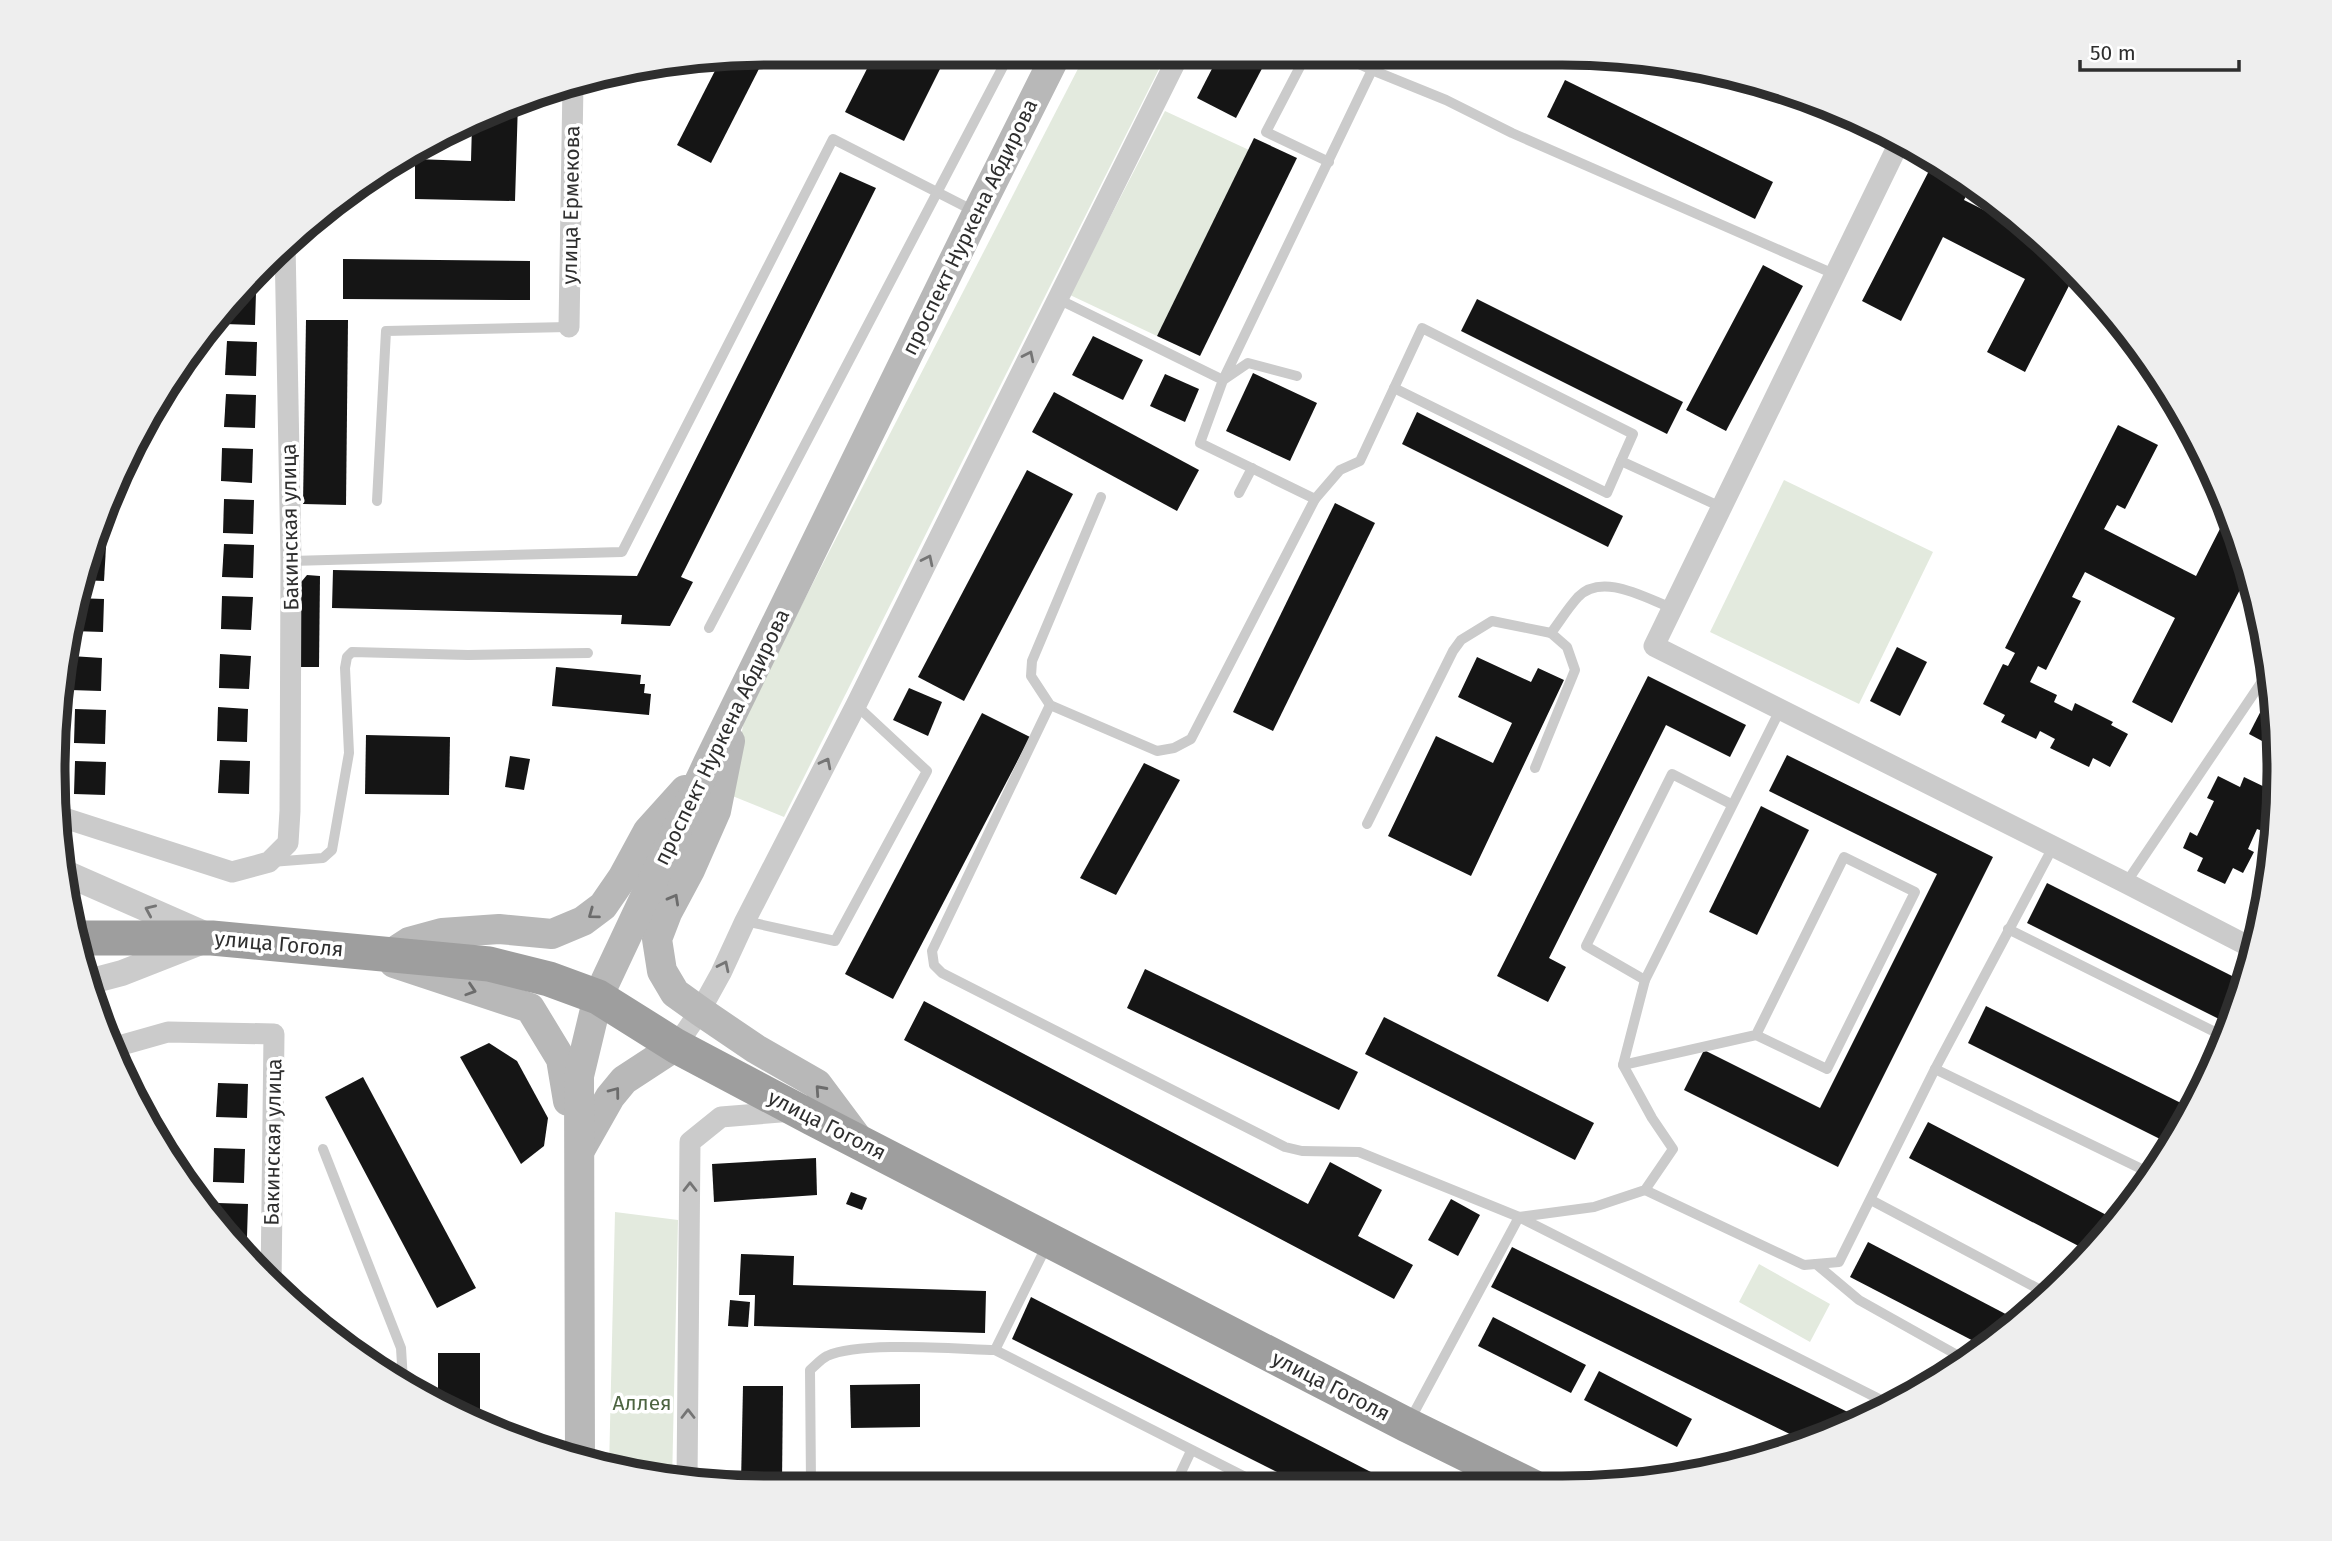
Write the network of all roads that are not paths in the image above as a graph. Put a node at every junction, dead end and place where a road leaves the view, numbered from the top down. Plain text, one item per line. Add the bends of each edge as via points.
1 (1004, 65) edge
2 (1051, 65) edge
3 (1174, 65) edge
4 (1301, 65) edge
5 (1362, 65) edge
6 (1373, 70) junction
7 (573, 93) edge
8 (1896, 149) edge
9 (1329, 162) junction
10 (937, 192) junction
11 (976, 212) junction
12 (285, 258) edge
13 (1834, 274) junction
14 (1058, 299) junction
15 (569, 327) joint
16 (1297, 376) dead end
17 (1223, 380) junction
18 (1394, 388) junction
19 (1621, 461) junction
20 (1252, 468) junction
21 (1239, 493) dead end
22 (1101, 496) dead end
23 (1315, 499) junction
24 (377, 501) dead end
25 (1721, 507) junction
26 (291, 561) junction
27 (1672, 608) junction
28 (709, 628) dead end
29 (1551, 633) junction
30 (588, 653) dead end
31 (2261, 682) edge
32 (856, 705) junction
33 (1050, 705) junction
34 (734, 709) junction
35 (1780, 710) junction
36 (708, 763) junction
37 (1535, 768) dead end
38 (1731, 804) junction
39 (66, 819) edge
40 (1367, 824) dead end
41 (2053, 846) junction
42 (269, 862) junction
43 (73, 876) edge
44 (2126, 883) junction
45 (745, 921) junction
46 (2008, 929) junction
47 (85, 938) edge
48 (212, 938) junction
49 (2245, 944) edge
50 (376, 952) junction
51 (97, 980) edge
52 (1645, 980) junction
53 (598, 997) junction
54 (699, 1011) junction
55 (2217, 1033) edge
56 (1756, 1035) junction
57 (120, 1046) edge
58 (676, 1046) junction
59 (1623, 1065) junction
60 (1935, 1069) junction
61 (797, 1111) junction
62 (580, 1138) junction
63 (862, 1144) junction
64 (323, 1149) dead end
65 (2143, 1170) edge
66 (1645, 1190) junction
67 (1871, 1200) junction
68 (1519, 1217) junction
69 (1050, 1240) junction
70 (1816, 1264) junction
71 (271, 1270) edge
72 (2040, 1290) edge
73 (995, 1350) junction
74 (1957, 1355) edge
75 (402, 1372) edge
76 (1880, 1400) edge
77 (1407, 1425) junction
78 (580, 1450) edge
79 (1191, 1451) junction
80 (687, 1471) edge
81 (811, 1476) edge
82 (1179, 1476) edge
83 (1242, 1476) edge
84 (1511, 1476) edge

1 - 10 lane
2 - 11 main road, проспект Нуркена Абдирова
3 - 14 street
4 - 9 lane via 1266,132
5 - 6 lane
6 - 9 lane
6 - 13 lane
7 - 15 street, улица Ермекова
8 - 13 street
9 - 17 lane
10 - 11 lane
10 - 26 lane via 833,139 622,552
10 - 28 lane
11 - 34 main road, проспект Нуркена Абдирова
12 - 26 street, Бакинская улица
13 - 25 street
14 - 17 lane
32 -> 14 street
15 - 24 lane via 386,331
16 - 17 lane via 1248,363
17 - 20 lane via 1200,443
18 - 19 lane via 1606,493
18 - 19 lane via 1422,328 1633,434
18 - 23 lane via 1360,461 1340,470
19 - 25 lane
20 - 21 lane
20 - 23 lane
22 - 33 lane via 1032,662 1031,676
23 - 33 lane via 1191,739 1157,751
25 - 27 street
26 - 42 street, Бакинская улица via 288,844
27 - 29 lane via 1606,584 1580,595
27 - 35 street via 1654,646
29 - 37 lane via 1567,647 1575,670
29 - 40 lane via 1492,621 1461,640
30 - 42 lane via 352,652 345,668 349,753 332,850 323,858
31 - 44 lane
45 -> 32 street
32 - 45 lane via 927,771 835,941
33 - 68 lane via 932,951 934,965 1285,1147 1359,1152
34 - 36 main road, проспект Нуркена Абдирова
54 -> 34 main road via 675,993 662,971 657,939 716,811
35 - 38 lane
35 - 41 street
36 -> 50 main road via 648,831 603,906 583,921 552,934 499,929 442,933
36 - 53 main road, проспект Нуркена Абдирова
38 - 52 lane
38 - 52 lane via 1672,774 1586,946
39 - 42 street via 232,872
41 - 44 street
41 - 46 lane
48 -> 43 street
44 - 49 street
54 -> 45 street
46 - 55 lane
46 - 60 lane
47 - 48 highway, улица Гоголя
48 - 50 highway, улица Гоголя
48 - 51 street
50 - 53 highway, улица Гоголя via 489,964
50 -> 62 main road via 530,1009 561,1059
52 - 59 lane
53 - 58 highway, улица Гоголя
53 - 62 main road, проспект Нуркена Абдирова via 579,1076
54 - 58 street
63 -> 54 main road via 817,1084
56 - 56 lane via 1827,1069 1915,892 1844,857
56 - 59 lane
57 - 71 street, Бакинская улица via 168,1032 274,1034
58 - 61 highway, улица Гоголя
62 -> 58 main road via 624,1080
59 - 66 lane via 1673,1149
60 - 65 lane
60 - 67 lane
61 - 63 highway, улица Гоголя
80 -> 61 street via 690,1142 721,1117
62 - 78 main road, проспект Нуркена Абдирова
63 - 69 highway, улица Гоголя
64 - 75 lane via 401,1348
66 - 68 lane via 1594,1207
66 - 70 lane via 1804,1265
67 - 70 lane via 1839,1262
67 - 72 lane
68 - 76 lane
68 - 77 lane
69 - 73 lane
69 - 77 highway, улица Гоголя
70 - 74 lane via 1859,1300
73 - 79 lane
73 - 81 lane via 893,1348 846,1350 825,1357 810,1370
77 - 84 highway, улица Гоголя
79 - 82 lane
79 - 83 lane

